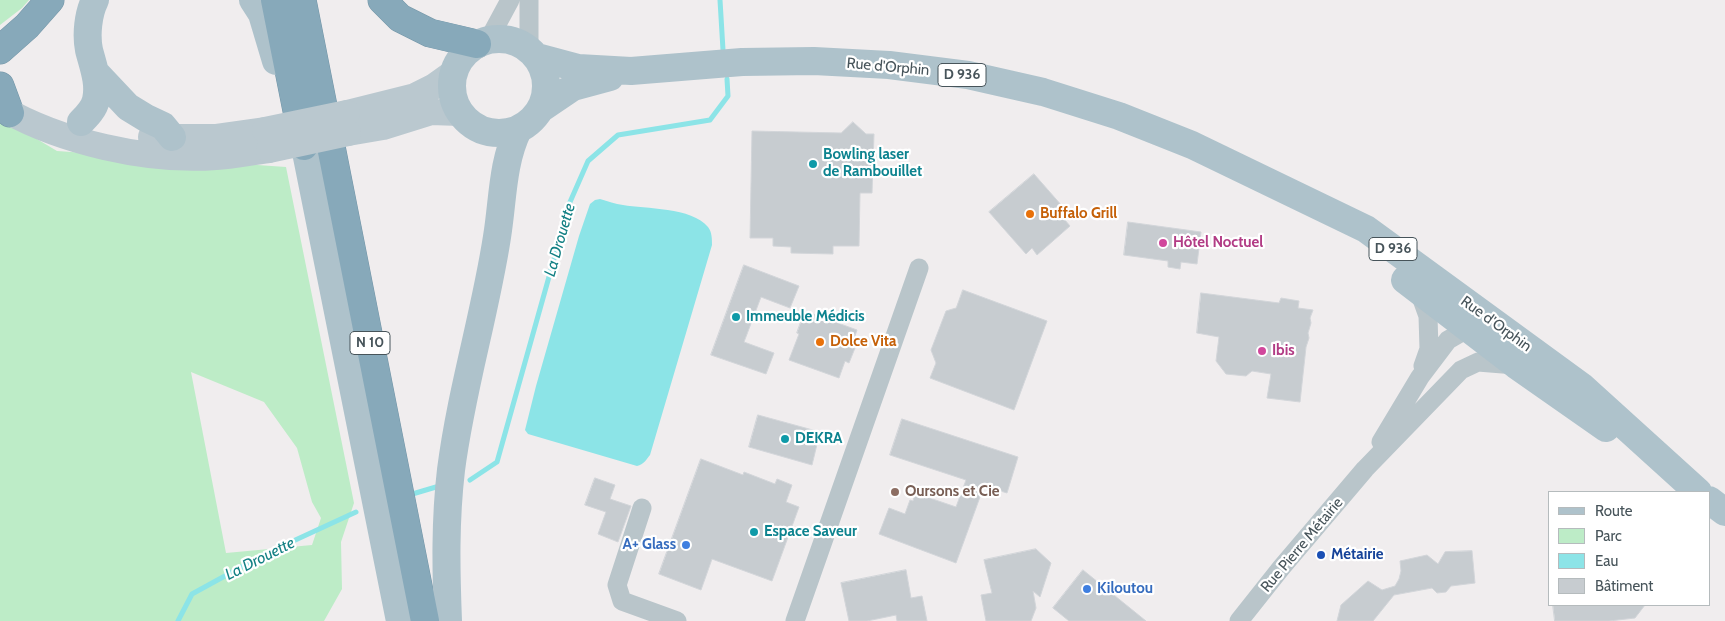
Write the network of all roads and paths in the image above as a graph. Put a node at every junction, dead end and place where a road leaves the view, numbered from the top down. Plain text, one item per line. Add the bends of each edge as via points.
1 (50, 0) edge
2 (95, 0) edge
3 (254, 0) edge
4 (275, 0) edge
5 (302, 0) edge
6 (382, 0) edge
7 (510, 0) edge
8 (529, 0) edge
9 (483, 42) junction
10 (0, 52) edge
11 (533, 53) junction
12 (631, 71) junction
13 (96, 72) junction
14 (454, 72) junction
15 (0, 87) edge
16 (542, 108) junction
17 (5, 110) edge
18 (460, 112) junction
19 (347, 123) junction
20 (71, 128) junction
21 (518, 130) junction
22 (172, 138) junction
23 (267, 140) junction
24 (306, 152) junction
25 (1274, 186) junction
26 (919, 268) dead end
27 (1419, 290) junction
28 (1468, 329) junction
29 (1503, 329) junction
30 (1516, 365) junction
31 (1420, 377) junction
32 (1365, 469) junction
33 (1697, 491) edge
34 (1697, 491) edge
35 (1710, 501) edge
36 (642, 508) dead end
37 (1725, 512) edge
38 (649, 616) edge
39 (400, 621) edge
40 (425, 621) edge
41 (448, 621) edge
42 (677, 621) edge
43 (796, 621) edge
44 (1239, 621) edge

1 - 10 highway
2 - 13 main road via 88,28 89,48
3 - 24 main road via 274,49 291,136
4 - 24 highway, N 10
5 - 40 highway, N 10
6 - 9 highway via 400,18 430,33
7 - 9 street
8 - 11 street
9 - 11 main road via 501,38 512,40
9 - 14 main road via 463,56
11 - 12 main road, Rue d'Orphin / D 936 via 578,68
11 - 16 main road via 546,76 547,93
12 - 16 main road, Rue d'Orphin / D 936 via 573,87
12 - 25 main road, Rue d'Orphin / D 936 via 742,62 814,61 890,65 968,76 1043,92 1119,116 1192,145
13 - 20 main road via 96,101 90,113
13 - 22 main road via 128,107 163,126
14 - 18 main road via 453,99
14 - 19 main road via 415,96
15 - 17 highway
15 - 20 main road via 55,113
16 - 21 main road via 532,121
17 - 20 main road
18 - 19 main road via 431,112 383,126
18 - 21 main road via 476,128 490,133
19 - 23 main road, bridge
20 - 22 main road
20 - 23 main road via 123,151 157,156 216,157
21 - 41 main road via 506,164 498,236 452,468 446,555
22 - 23 main road
24 - 39 main road, N 10
25 - 27 main road, Rue d'Orphin / D 936
25 - 29 main road, Rue d'Orphin / D 936 via 1366,229
26 - 43 street
27 - 28 main road, Rue d'Orphin / D 936
27 - 31 street, Rue Pierre Métairie via 1428,316 1428,349
28 - 29 street
28 - 30 main road, Rue d'Orphin / D 936
28 - 31 street, Rue Pierre Métairie via 1448,340
29 - 33 main road, Rue d'Orphin / D 936 via 1581,386
30 - 32 street, Rue Pierre Métairie via 1478,362 1461,370
30 - 34 main road, Rue d'Orphin / D 936
31 - 32 street, Rue Pierre Métairie
32 - 44 street, Rue Pierre Métairie
35 - 37 main road
36 - 38 street via 617,585 622,601
38 - 42 street

